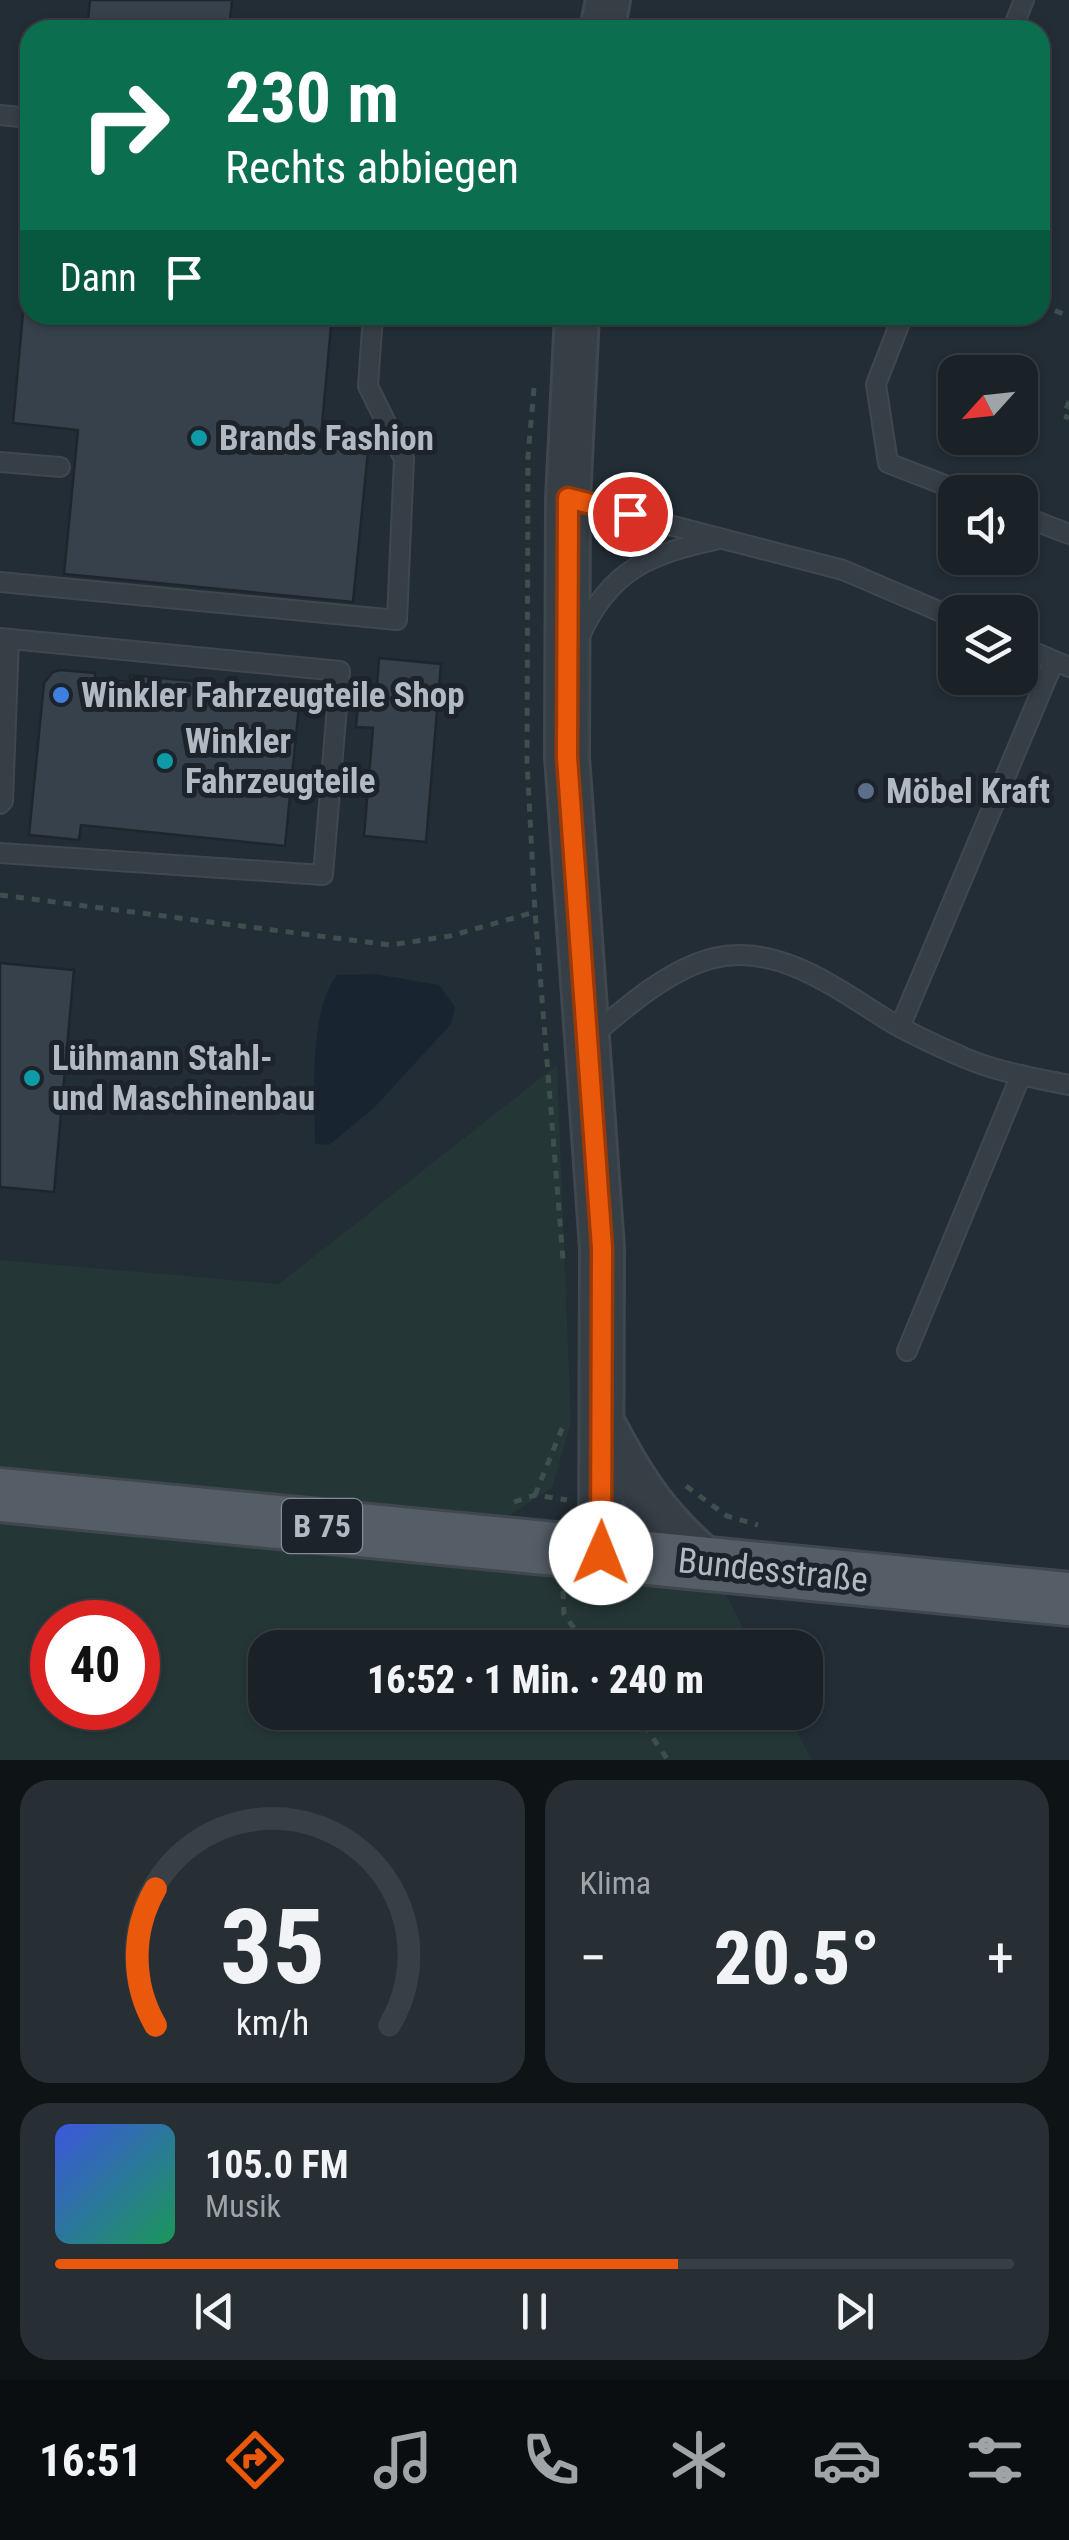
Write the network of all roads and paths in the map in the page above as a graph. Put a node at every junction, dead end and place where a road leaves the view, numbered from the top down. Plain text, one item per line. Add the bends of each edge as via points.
1 (372, 325) edge
2 (577, 325) edge
3 (899, 325) edge
4 (1069, 401) edge
5 (1069, 418) edge
6 (0, 462) edge
7 (60, 467) dead end
8 (938, 482) edge
9 (568, 498) junction
10 (1038, 522) edge
11 (1069, 534) edge
12 (724, 538) junction
13 (0, 582) edge
14 (938, 611) edge
15 (5, 638) edge
16 (1038, 654) edge
17 (567, 664) junction
18 (1062, 664) edge
19 (0, 804) edge
20 (0, 853) edge
21 (0, 895) edge
22 (576, 898) junction
23 (900, 1027) junction
24 (587, 1039) junction
25 (1020, 1075) junction
26 (1069, 1085) edge
27 (907, 1352) dead end
28 (603, 1423) junction
29 (0, 1495) edge
30 (649, 1504) junction
31 (568, 1524) junction
32 (761, 1526) dead end
33 (710, 1564) junction
34 (1069, 1599) edge
35 (575, 1630) edge
36 (647, 1730) edge
37 (668, 1760) edge

1 - 13 lane via 368,386 404,459 396,620
2 - 9 street
3 - 8 lane via 876,384 888,463
4 - 5 path
6 - 7 lane
9 - 12 lane
9 - 17 street
10 - 11 lane
12 - 14 lane via 843,570
12 - 17 lane via 627,572 597,604
15 - 19 lane
15 - 20 lane via 340,671 323,875
16 - 18 lane
17 - 22 street
18 - 23 lane
21 - 22 path via 390,945 450,936
22 - 24 street
23 - 24 lane via 792,966 746,955 712,958 648,988
23 - 25 lane
24 - 28 street via 602,1248
25 - 26 lane
25 - 27 lane
28 - 30 street
28 - 31 street
28 - 31 street
29 - 31 main road, Bundesstraße / B 75
30 - 32 path via 686,1486 728,1516
30 - 33 street
31 - 33 main road, Bundesstraße / B 75
31 - 35 path via 564,1614
33 - 34 main road, Bundesstraße / B 75
36 - 37 path

